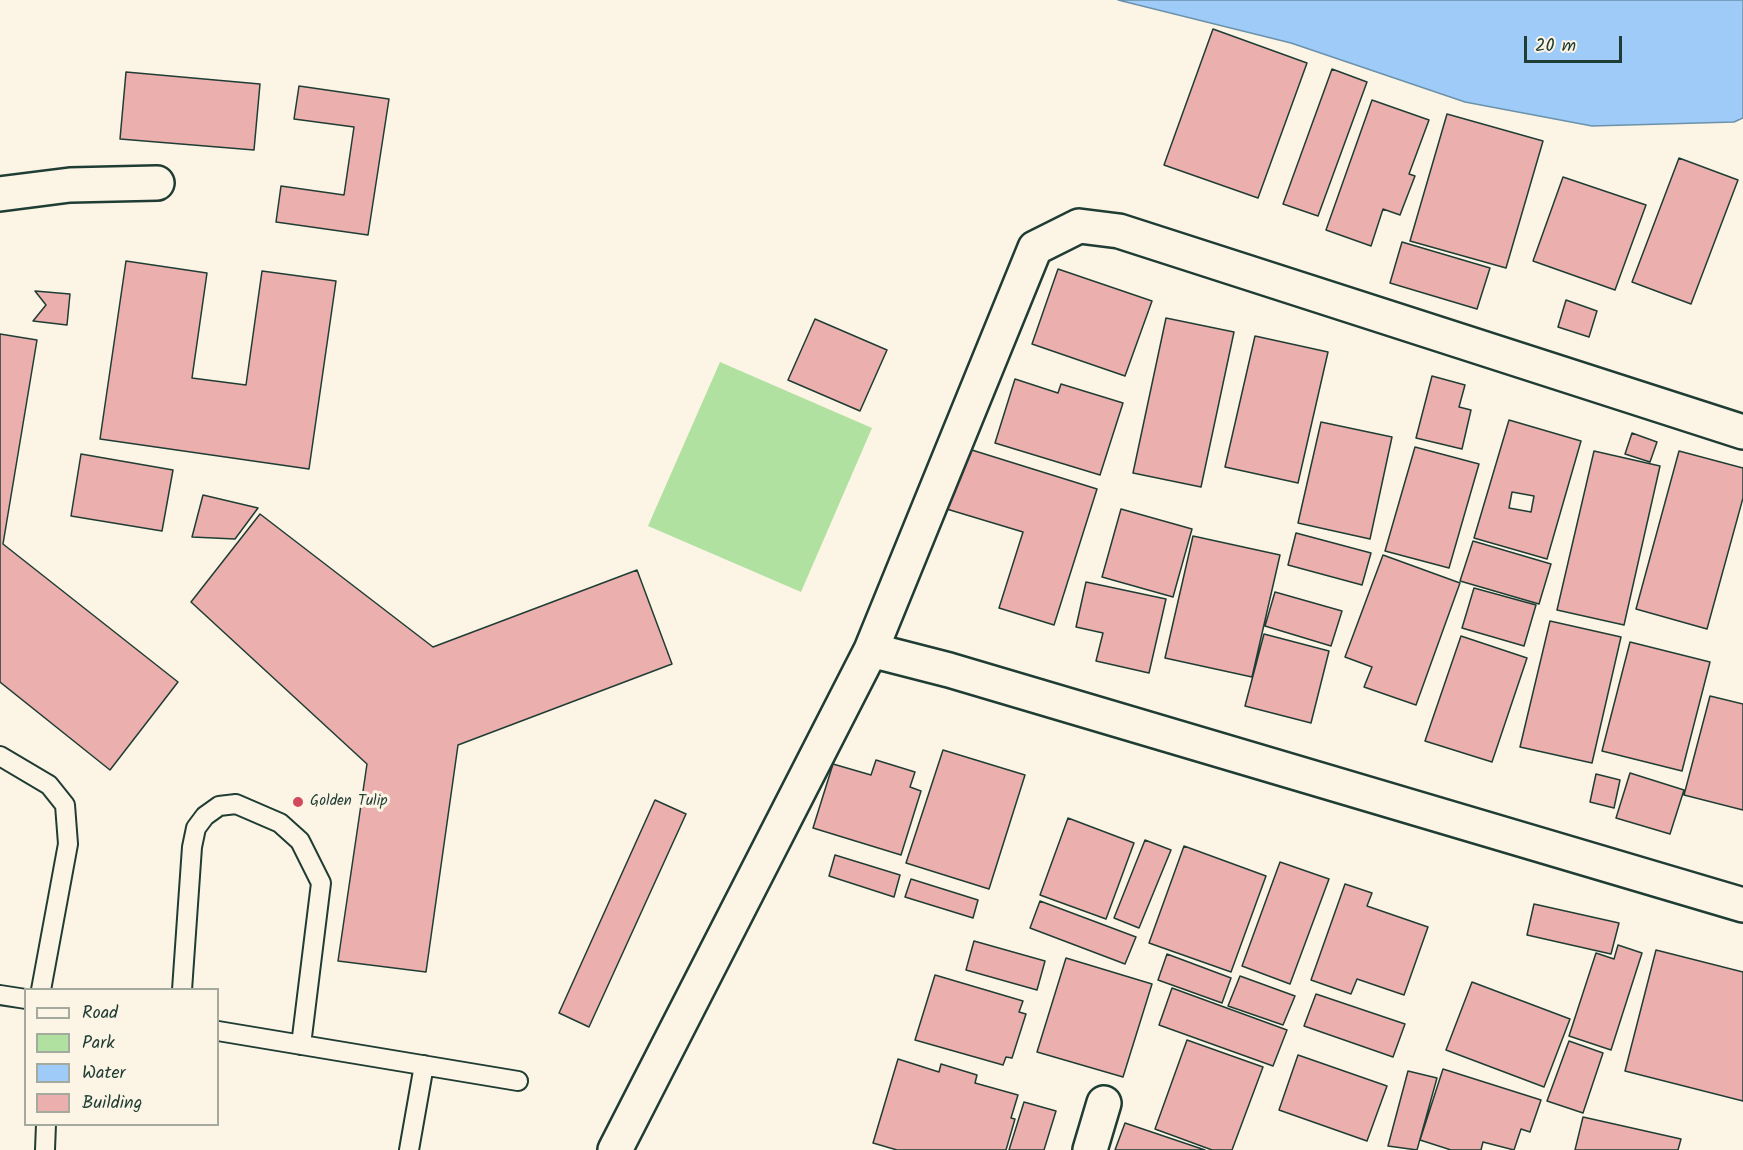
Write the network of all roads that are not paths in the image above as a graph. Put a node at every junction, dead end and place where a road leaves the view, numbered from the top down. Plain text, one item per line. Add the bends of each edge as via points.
1 (157, 183) dead end
2 (0, 194) edge
3 (1743, 432) edge
4 (871, 650) junction
5 (0, 756) edge
6 (1743, 905) edge
7 (41, 988) edge
8 (182, 988) edge
9 (0, 995) edge
10 (24, 999) edge
11 (219, 1030) edge
12 (301, 1045) junction
13 (424, 1065) junction
14 (518, 1081) dead end
15 (1104, 1103) dead end
16 (46, 1126) edge
17 (45, 1150) edge
18 (410, 1150) edge
19 (615, 1150) edge
20 (1090, 1150) edge

1 - 2 street via 70,185
3 - 4 street via 1119,231 1078,226 1035,248
4 - 6 street
4 - 19 street
5 - 7 lane via 49,786 65,805 68,844
8 - 12 lane via 196,828 204,816 219,806 236,804 280,823 300,841 321,883
9 - 10 lane
11 - 12 lane
12 - 13 lane
13 - 14 lane
13 - 18 lane
15 - 20 street
16 - 17 lane

